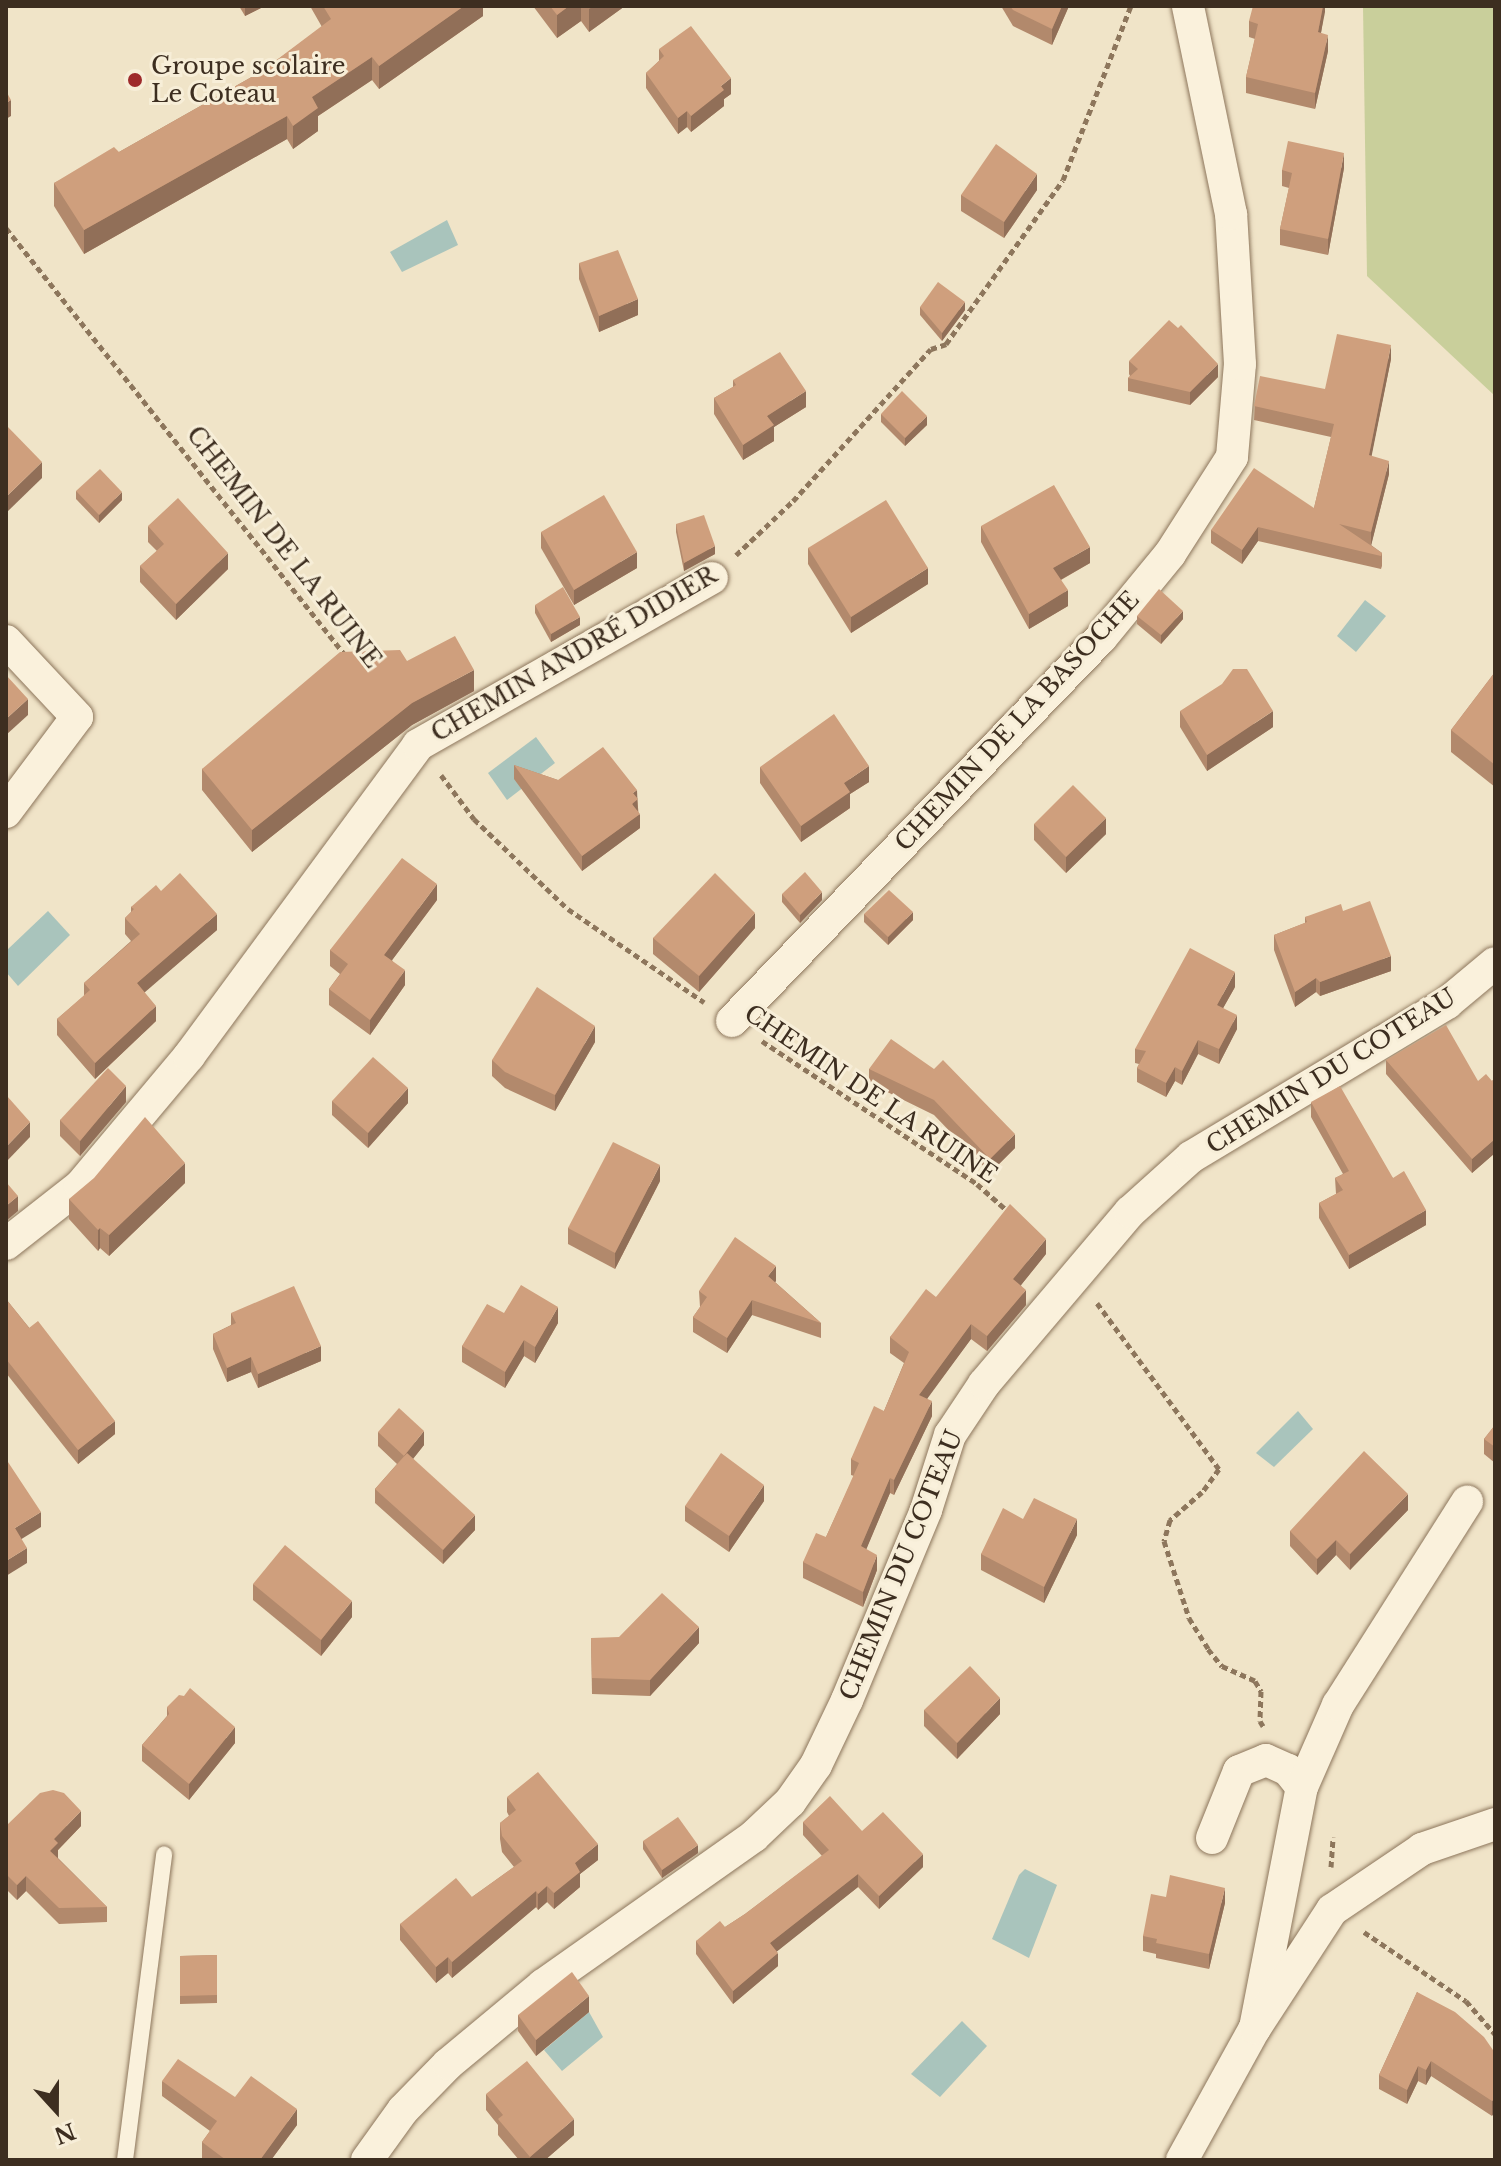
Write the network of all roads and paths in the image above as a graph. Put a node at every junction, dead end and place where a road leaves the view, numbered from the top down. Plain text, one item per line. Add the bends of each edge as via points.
1 (1131, 6) edge
2 (1188, 6) edge
3 (6, 228) edge
4 (712, 578) joint
5 (6, 641) edge
6 (350, 661) edge
7 (418, 745) junction
8 (6, 812) edge
9 (1495, 963) edge
10 (732, 1021) junction
11 (1017, 1220) edge
12 (6, 1244) edge
13 (1075, 1273) junction
14 (1467, 1502) dead end
15 (1266, 1729) dead end
16 (1302, 1787) junction
17 (1495, 1824) edge
18 (1333, 1828) dead end
19 (1212, 1838) dead end
20 (164, 1854) dead end
21 (1332, 1910) junction
22 (1255, 2028) junction
23 (1495, 2034) edge
24 (125, 2160) edge
25 (367, 2160) edge
26 (1182, 2160) edge

1 - 4 path, CHEMIN ANDRÉ DIDIER via 1063,180 946,344 931,349 793,501
2 - 10 street, CHEMIN DE LA BASOCHE via 1231,214 1240,364 1232,457 1170,554 1101,638
3 - 6 path, CHEMIN DE LA RUINE
4 - 7 street, CHEMIN ANDRÉ DIDIER
5 - 8 street via 77,717
7 - 10 path, CHEMIN DE LA RUINE via 474,819 568,909
7 - 12 street, CHEMIN ANDRÉ DIDIER via 189,1056 80,1186
9 - 13 street, CHEMIN DU COTEAU via 1447,1003 1191,1157 1130,1212
10 - 11 path, CHEMIN DE LA RUINE via 977,1184
13 - 15 path via 1219,1469 1170,1520 1164,1541 1189,1618 1222,1666 1255,1681 1261,1691 1260,1721
13 - 25 street, CHEMIN DU COTEAU via 984,1384 950,1435 926,1510 847,1700 816,1765 790,1802 754,1836 543,1985 448,2064 403,2110
14 - 16 street via 1338,1705
16 - 19 street via 1288,1770 1266,1760 1239,1771
16 - 22 street
17 - 21 street via 1422,1849
18 - 21 path
20 - 24 lane
21 - 22 street
21 - 23 path via 1466,2001
22 - 26 street

